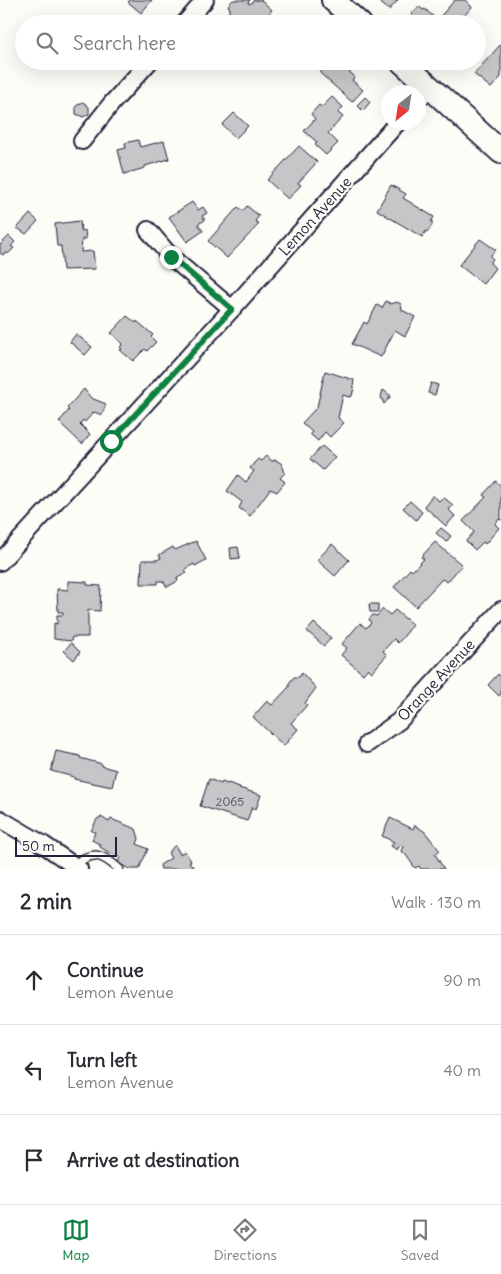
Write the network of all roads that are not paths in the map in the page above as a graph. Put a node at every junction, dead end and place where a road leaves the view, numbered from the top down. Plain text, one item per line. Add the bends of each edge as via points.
1 (205, 0) edge
2 (333, 0) edge
3 (192, 15) edge
4 (350, 15) edge
5 (142, 70) edge
6 (407, 70) edge
7 (418, 85) edge
8 (426, 95) edge
9 (391, 130) edge
10 (82, 141) dead end
11 (501, 152) edge
12 (148, 230) dead end
13 (232, 309) junction
14 (0, 562) edge
15 (501, 610) edge
16 (366, 744) dead end
17 (0, 819) edge
18 (76, 867) edge
19 (119, 869) edge

1 - 3 street
2 - 4 street
5 - 10 street
6 - 7 street
8 - 11 street
9 - 13 street, Lemon Avenue
12 - 13 street via 171,257
13 - 14 street, Lemon Avenue
15 - 16 street, Orange Avenue via 399,721
17 - 18 street
18 - 19 lane via 84,857 96,854

